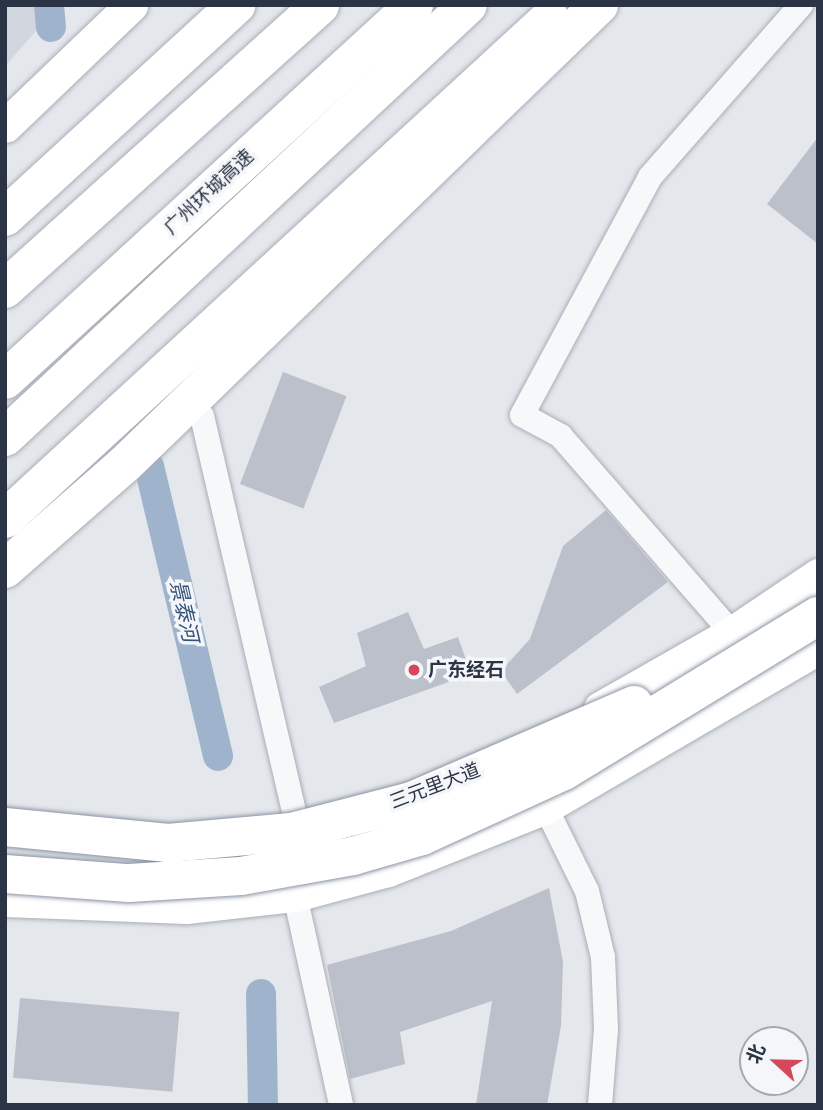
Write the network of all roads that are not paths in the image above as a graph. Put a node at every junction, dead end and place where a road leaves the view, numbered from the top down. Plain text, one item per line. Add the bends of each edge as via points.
1 (131, 5) edge
2 (200, 5) edge
3 (236, 5) edge
4 (320, 5) edge
5 (414, 5) edge
6 (468, 5) edge
7 (564, 5) edge
8 (599, 5) edge
9 (801, 5) edge
10 (5, 125) edge
11 (5, 193) edge
12 (5, 217) edge
13 (5, 289) edge
14 (5, 380) edge
15 (202, 416) dead end
16 (5, 437) edge
17 (5, 519) edge
18 (5, 569) edge
19 (818, 575) edge
20 (818, 615) edge
21 (732, 633) junction
22 (818, 648) edge
23 (534, 743) junction
24 (544, 808) junction
25 (5, 827) edge
26 (299, 833) junction
27 (5, 842) edge
28 (5, 874) edge
29 (295, 895) junction
30 (5, 900) edge
31 (341, 1105) edge
32 (600, 1105) edge

1 - 10 main road
2 - 11 highway
3 - 12 highway
4 - 13 highway
5 - 14 highway, 广州环城高速
6 - 16 highway
7 - 17 highway
8 - 18 highway via 125,464
9 - 21 street via 650,177 522,415 561,436
15 - 26 street
19 - 21 main road, 三元里大道
20 - 25 highway, bridge via 606,718 382,810 292,832 198,842 97,839
20 - 28 highway, bridge via 564,771 422,836 353,856 230,877 129,883
21 - 23 main road, 三元里大道
22 - 24 main road
23 - 24 street via 535,785
23 - 26 main road, 三元里大道 via 436,787
24 - 29 main road via 387,870
24 - 32 street via 587,891 603,957 606,1029
26 - 27 main road, 三元里大道 via 159,849
29 - 30 main road via 175,907
29 - 31 street

